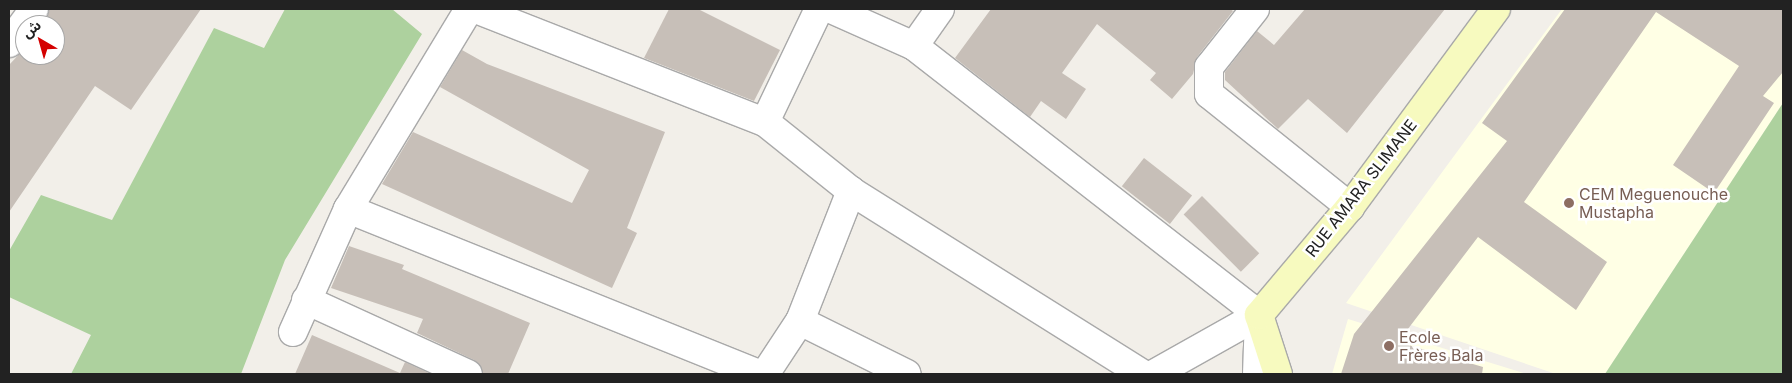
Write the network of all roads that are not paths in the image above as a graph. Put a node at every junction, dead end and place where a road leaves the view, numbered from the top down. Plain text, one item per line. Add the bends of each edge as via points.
1 (34, 9) edge
2 (469, 9) edge
3 (476, 9) edge
4 (819, 9) edge
5 (831, 9) edge
6 (940, 9) edge
7 (1255, 9) edge
8 (1496, 9) edge
9 (9, 43) edge
10 (914, 46) junction
11 (764, 122) junction
12 (851, 191) junction
13 (1350, 207) junction
14 (348, 209) junction
15 (306, 300) junction
16 (1259, 315) junction
17 (800, 321) junction
18 (292, 332) dead end
19 (468, 374) edge
20 (758, 374) edge
21 (765, 374) edge
22 (907, 374) edge
23 (1143, 374) edge
24 (1154, 374) edge
25 (1257, 374) edge
26 (1278, 374) edge

1 - 9 street
2 - 14 street
3 - 11 street
4 - 11 street
5 - 10 street
6 - 10 street
7 - 13 street via 1209,67 1209,94
8 - 13 street, RUE AMARA SLIMANE
10 - 16 street
11 - 12 street
12 - 17 street
12 - 23 street
13 - 16 street, RUE AMARA SLIMANE
14 - 15 street
14 - 20 street
15 - 18 street
15 - 19 street
16 - 24 street
16 - 25 street
16 - 26 street
17 - 21 street
17 - 22 street

